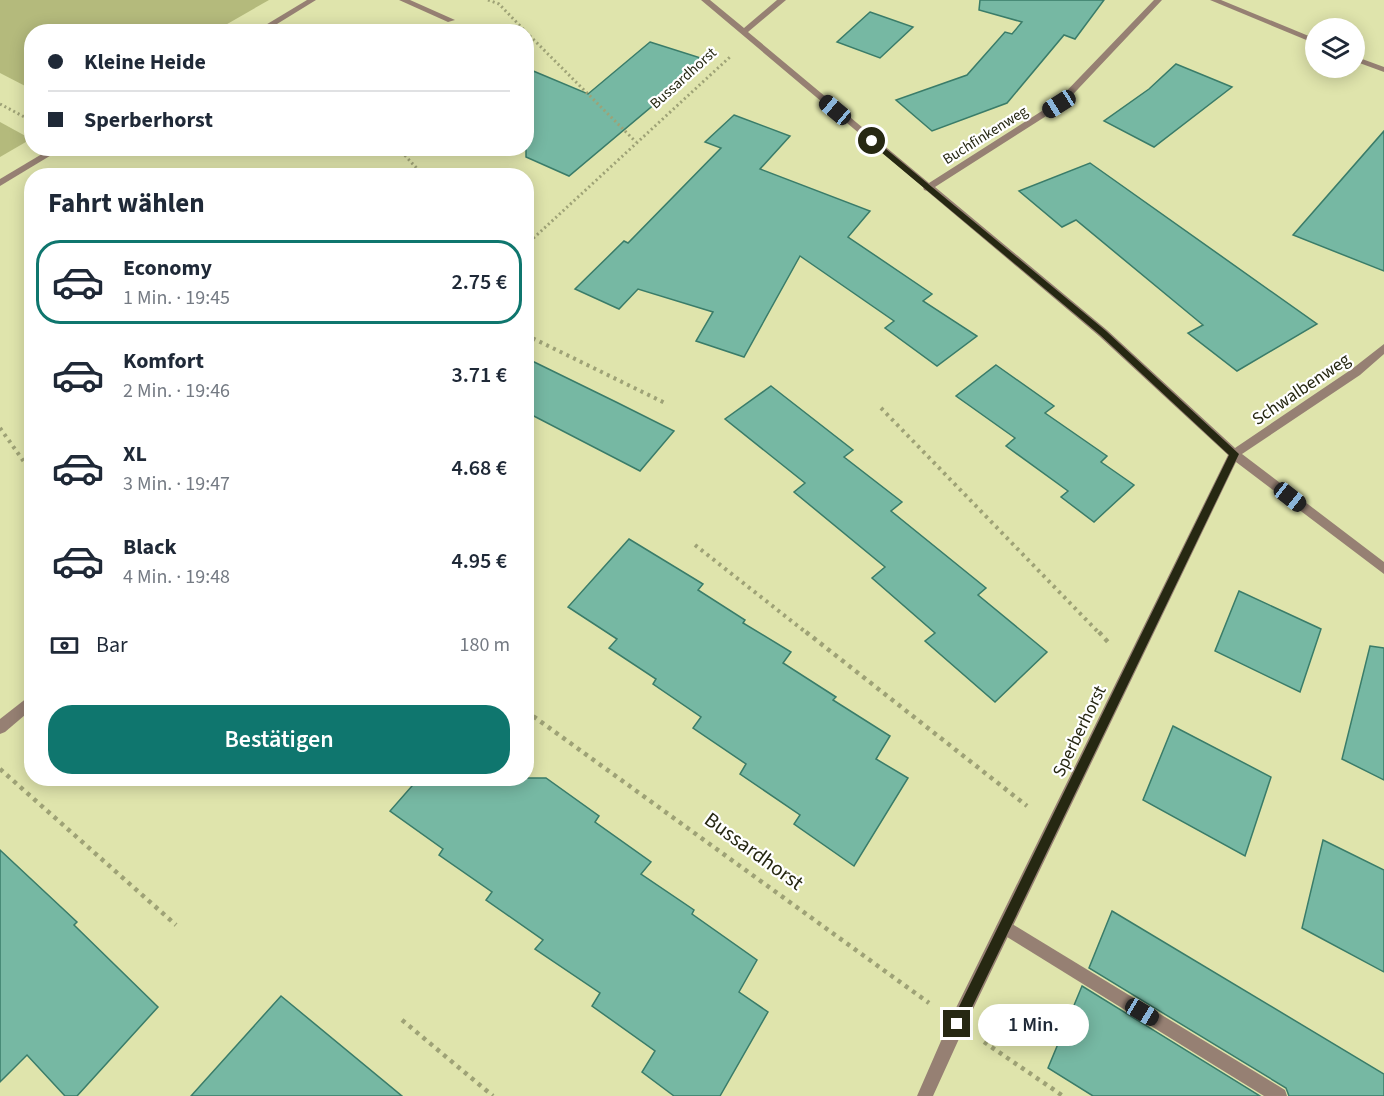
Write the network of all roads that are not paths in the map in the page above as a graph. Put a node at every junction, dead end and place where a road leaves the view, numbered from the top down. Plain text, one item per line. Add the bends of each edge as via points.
1 (312, 0) edge
2 (403, 0) edge
3 (705, 0) edge
4 (782, 0) edge
5 (1158, 0) edge
6 (1214, 0) edge
7 (451, 20) dead end
8 (272, 24) edge
9 (744, 32) junction
10 (1305, 37) edge
11 (1365, 62) edge
12 (1384, 70) edge
13 (46, 156) edge
14 (25, 168) edge
15 (24, 169) edge
16 (0, 183) edge
17 (927, 188) junction
18 (1384, 348) edge
19 (1234, 454) junction
20 (1384, 569) edge
21 (24, 707) edge
22 (0, 728) edge
23 (1004, 927) junction
24 (925, 1096) edge
25 (1279, 1096) edge

1 - 8 street
2 - 7 street
3 - 9 street
4 - 9 street
5 - 17 street, Buchfinkenweg via 1059,104
6 - 10 street
9 - 17 street
11 - 12 street
13 - 14 street
15 - 16 street
17 - 19 street via 1103,333
18 - 19 street, Schwalbenweg via 1356,372
19 - 20 street
19 - 23 street, Sperberhorst
21 - 22 street
23 - 24 street, Sperberhorst
23 - 25 street

